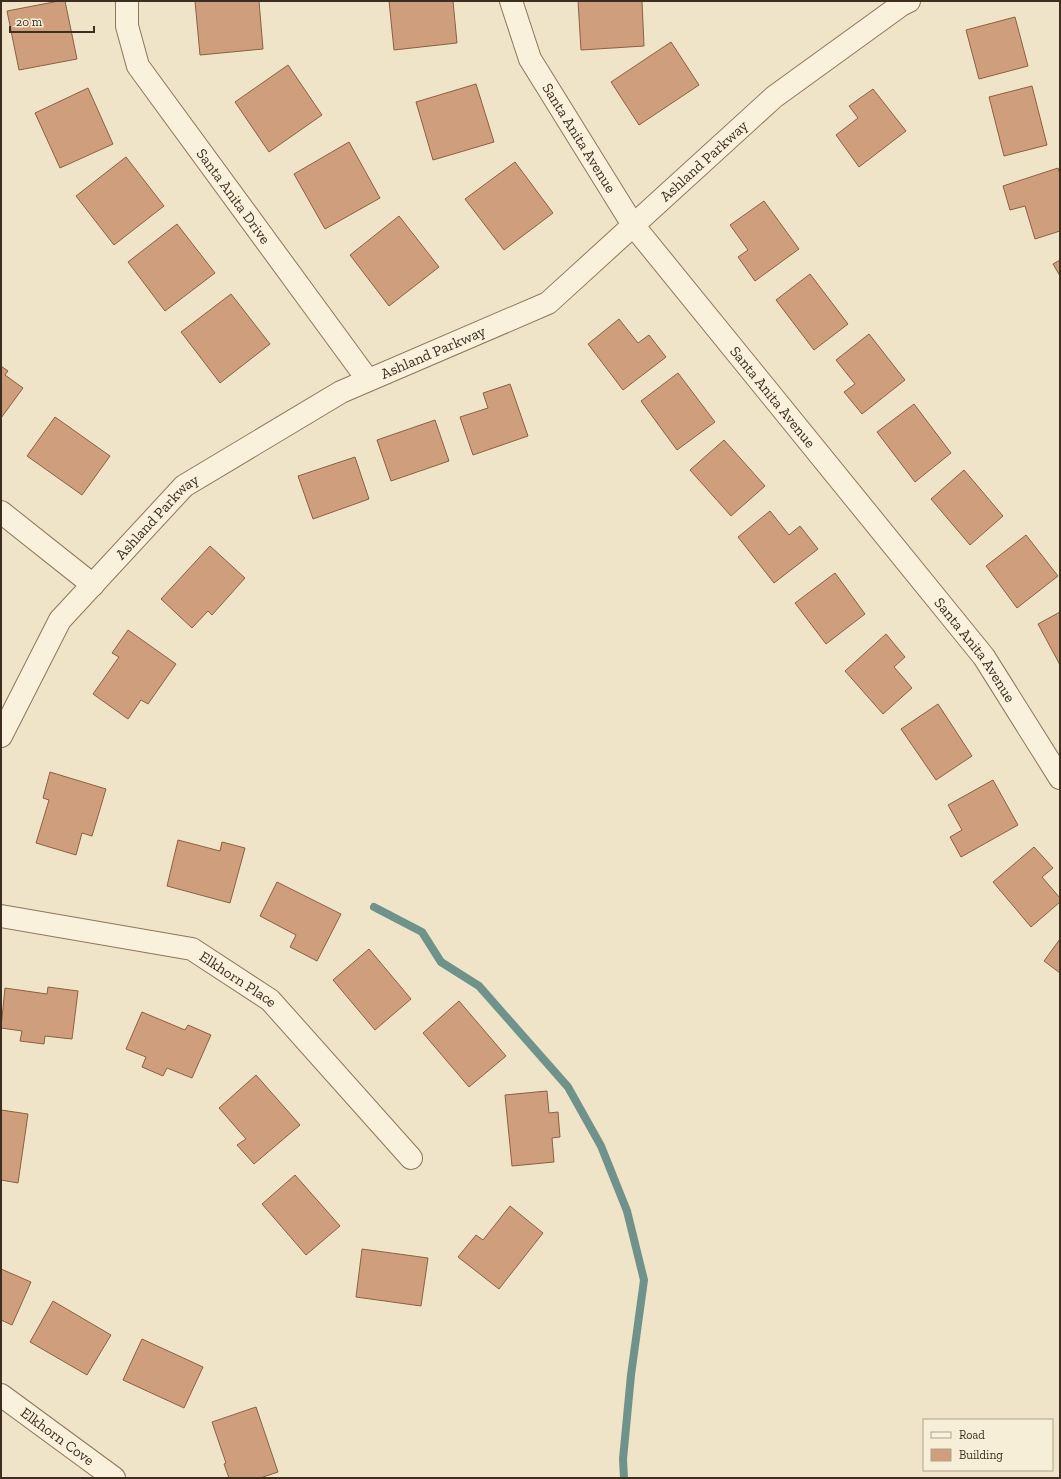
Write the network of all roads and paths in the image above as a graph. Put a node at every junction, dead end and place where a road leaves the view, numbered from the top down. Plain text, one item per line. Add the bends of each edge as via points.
1 (127, 1) edge
2 (511, 1) edge
3 (909, 1) edge
4 (633, 225) junction
5 (368, 380) junction
6 (1, 512) edge
7 (93, 585) junction
8 (1, 736) edge
9 (1060, 778) edge
10 (1, 916) edge
11 (411, 1158) dead end
12 (1, 1395) edge
13 (114, 1478) edge

1 - 5 street, Santa Anita Drive via 128,26 138,66
2 - 4 street, Santa Anita Avenue via 530,59
3 - 4 street, Ashland Parkway via 774,97
4 - 5 street, Ashland Parkway via 548,303
4 - 9 street, Santa Anita Avenue via 984,658
5 - 7 street, Ashland Parkway via 341,392 184,486
6 - 7 street
7 - 8 street, Ashland Parkway via 60,620
10 - 11 street, Elkhorn Place via 192,949 270,1000
12 - 13 street, Elkhorn Cove

